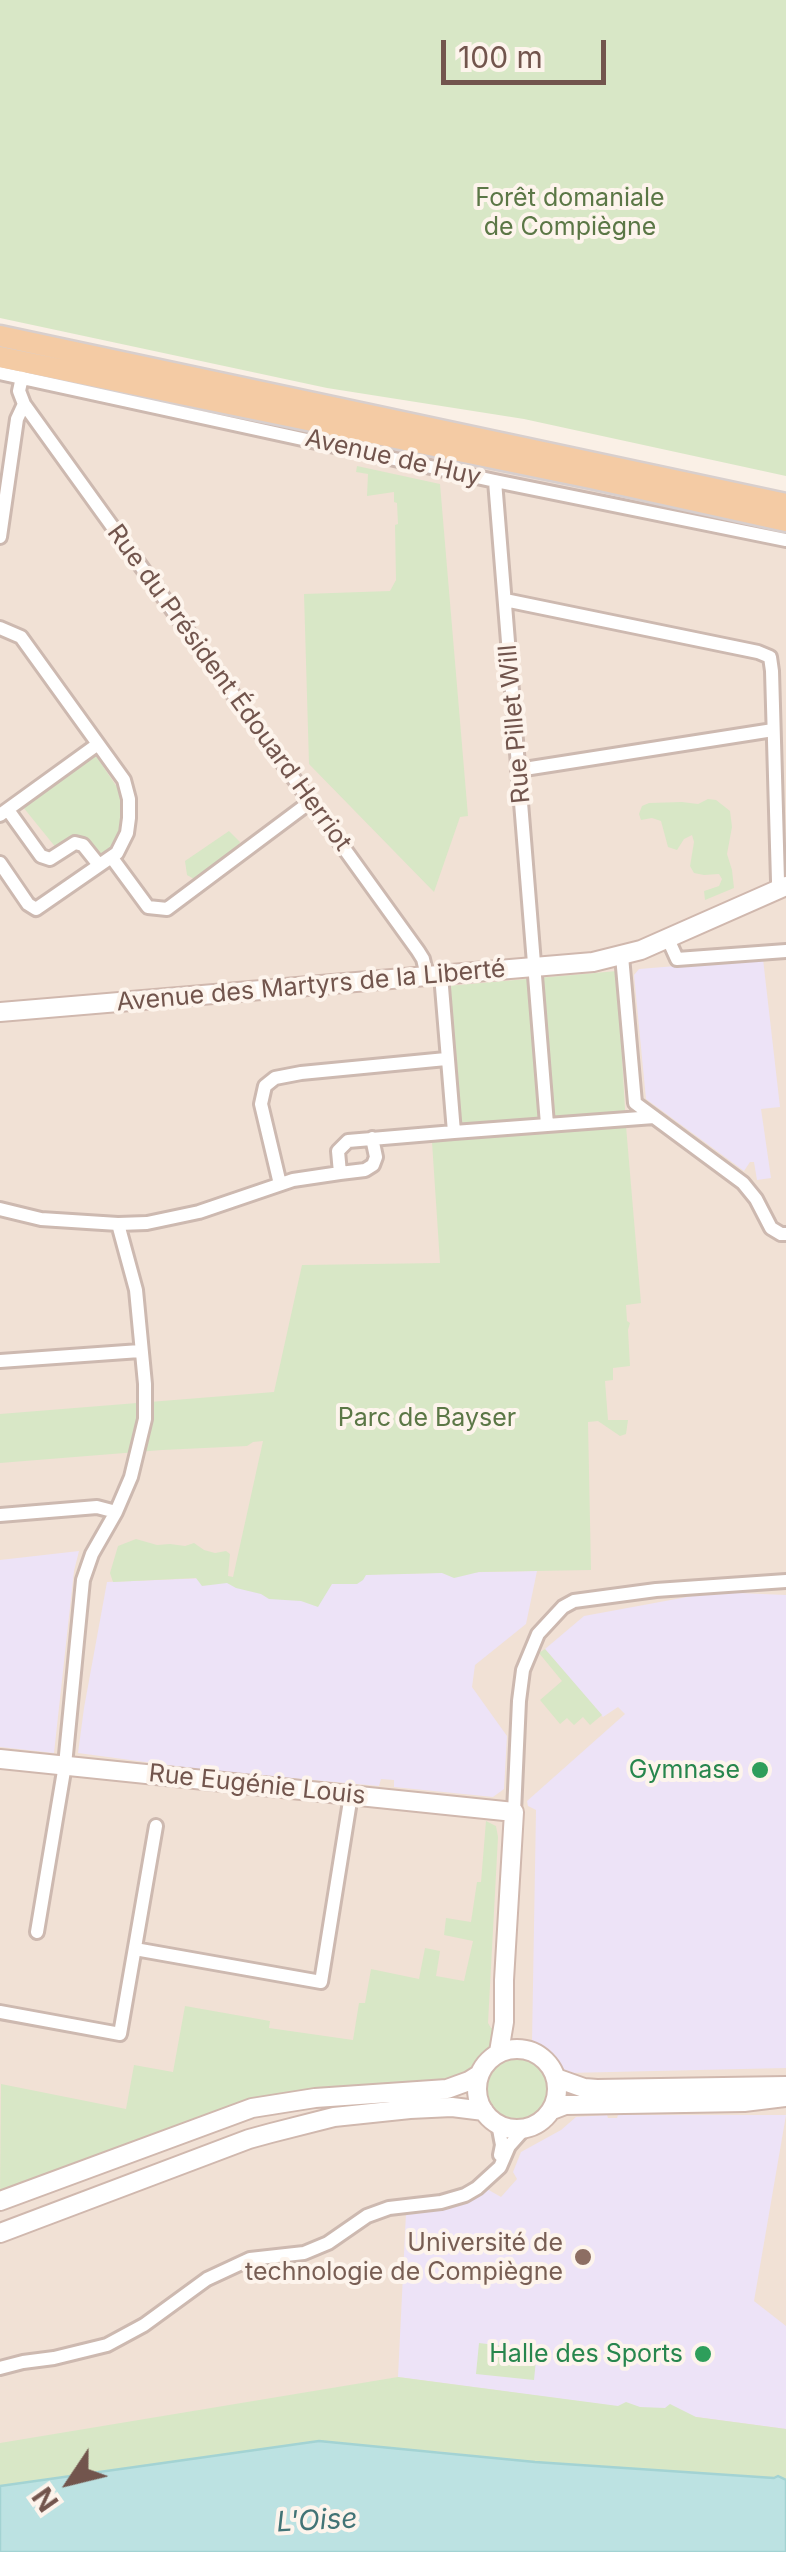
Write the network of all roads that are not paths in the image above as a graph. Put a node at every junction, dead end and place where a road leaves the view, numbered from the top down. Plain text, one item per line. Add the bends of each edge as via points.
1 (0, 336) edge
2 (0, 358) edge
3 (0, 372) edge
4 (22, 377) junction
5 (24, 404) junction
6 (495, 480) junction
7 (786, 504) edge
8 (786, 521) edge
9 (0, 537) edge
10 (786, 540) edge
11 (505, 600) junction
12 (0, 628) edge
13 (773, 730) junction
14 (98, 744) junction
15 (518, 770) junction
16 (310, 802) junction
17 (4, 812) edge
18 (106, 861) junction
19 (0, 863) edge
20 (783, 887) edge
21 (668, 939) junction
22 (786, 950) edge
23 (622, 956) junction
24 (534, 968) junction
25 (434, 976) junction
26 (0, 1012) edge
27 (446, 1058) junction
28 (654, 1117) junction
29 (547, 1124) junction
30 (454, 1132) junction
31 (372, 1138) junction
32 (340, 1173) junction
33 (280, 1184) junction
34 (0, 1209) edge
35 (118, 1224) junction
36 (786, 1234) edge
37 (140, 1351) junction
38 (0, 1361) edge
39 (116, 1512) junction
40 (0, 1515) edge
41 (786, 1582) edge
42 (0, 1759) edge
43 (65, 1766) junction
44 (350, 1795) junction
45 (514, 1812) junction
46 (156, 1826) dead end
47 (37, 1932) dead end
48 (135, 1949) junction
49 (0, 2012) edge
50 (504, 2022) junction
51 (523, 2049) junction
52 (499, 2052) junction
53 (480, 2074) junction
54 (556, 2078) junction
55 (786, 2086) edge
56 (786, 2097) edge
57 (484, 2110) junction
58 (552, 2110) junction
59 (498, 2124) junction
60 (525, 2128) junction
61 (495, 2172) junction
62 (0, 2201) edge
63 (0, 2234) edge
64 (0, 2368) edge

1 - 7 main road
2 - 8 main road
3 - 4 street, Avenue de Huy
4 - 5 street
4 - 6 street, Avenue de Huy
5 - 9 street
5 - 16 street, Rue du Président Édouard Herriot
6 - 10 street, Avenue de Huy
6 - 11 street, Rue Pillet Will
11 - 13 street via 765,654 772,671
11 - 15 street, Rue Pillet Will
12 - 14 street via 21,638
13 - 15 street
13 - 20 street
14 - 17 street
14 - 18 street via 129,799 122,847
15 - 24 street, Rue Pillet Will
16 - 18 street via 166,909 148,907
16 - 25 street, Rue du Président Édouard Herriot
17 - 18 street via 41,856 50,859 75,843
18 - 19 street via 36,909
20 - 21 main road, Avenue des Martyrs de la Liberté
21 - 22 street via 677,959
21 - 23 main road, Avenue des Martyrs de la Liberté
23 - 24 main road, Avenue des Martyrs de la Liberté
23 - 28 street via 635,1103
24 - 25 main road, Avenue des Martyrs de la Liberté
24 - 29 street, Rue Pillet Will
25 - 26 main road, Avenue des Martyrs de la Liberté
25 - 27 street
27 - 30 street
27 - 33 street via 275,1078 265,1086 261,1104
28 - 29 street
28 - 36 street via 742,1183 771,1228
29 - 30 street
30 - 31 street
31 - 32 street via 342,1146
31 - 32 street via 373,1165
32 - 33 street
33 - 35 street via 199,1212
34 - 35 street
35 - 37 street via 136,1290
37 - 38 street
37 - 39 street via 145,1418
39 - 40 street via 97,1507
39 - 43 street via 83,1580
41 - 45 street via 656,1590 563,1607 538,1634 523,1670
42 - 43 main road, Rue Eugénie Louis
43 - 44 main road, Rue Eugénie Louis
43 - 47 street
44 - 45 main road, Rue Eugénie Louis
44 - 48 street via 321,1982
45 - 50 main road
46 - 48 street
48 - 49 street via 120,2034
50 - 51 main road
50 - 52 main road
51 - 52 main road
51 - 54 main road via 544,2058
52 - 53 main road
53 - 57 main road
53 - 62 main road via 447,2089 252,2108
54 - 55 main road via 597,2089
54 - 58 main road
56 - 58 main road
57 - 59 main road
57 - 63 main road via 410,2109 272,2132
58 - 60 main road
59 - 60 main road
59 - 61 street via 502,2145
60 - 61 street
61 - 64 street via 465,2195 367,2216 304,2253 250,2258 107,2345

